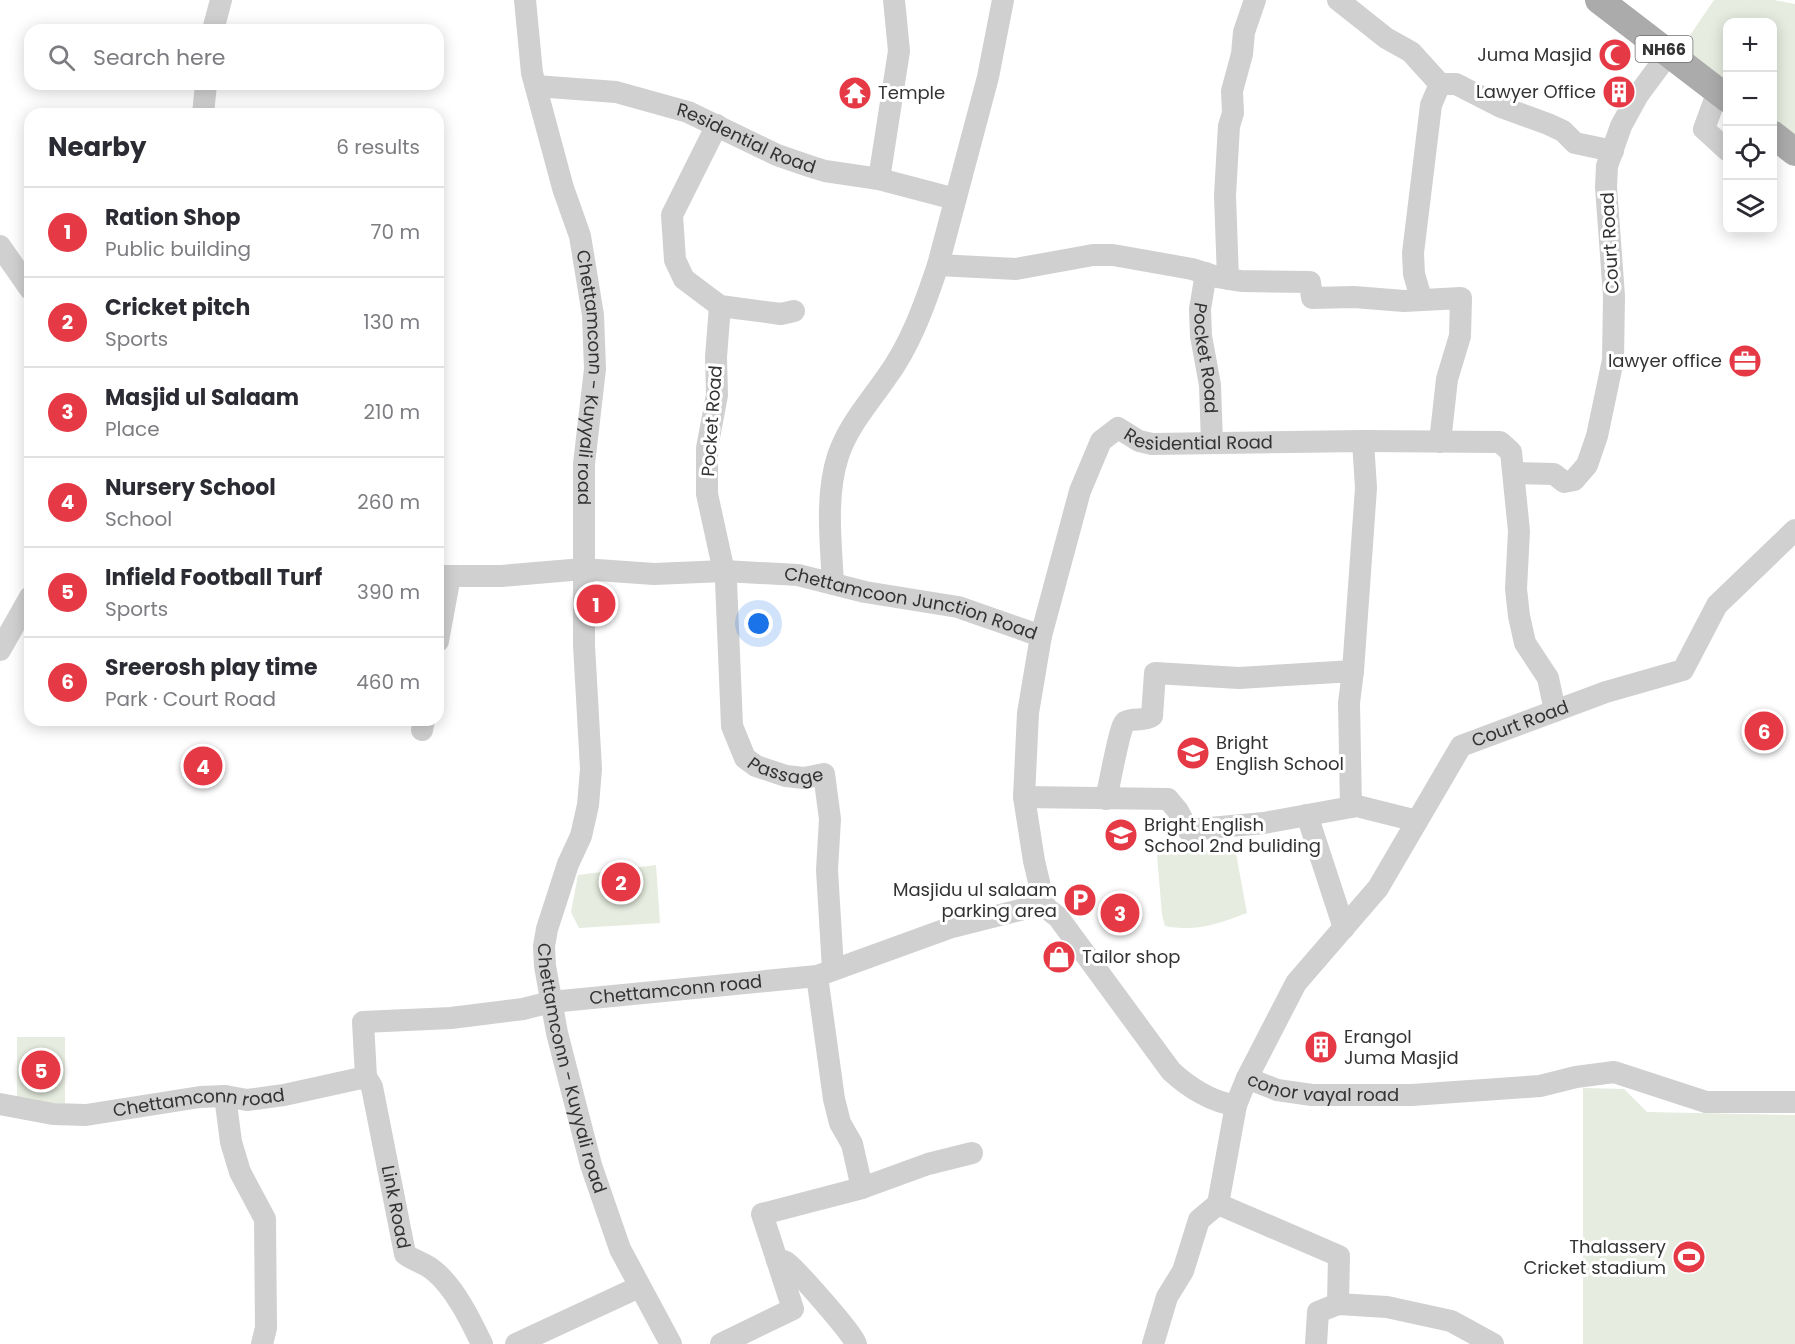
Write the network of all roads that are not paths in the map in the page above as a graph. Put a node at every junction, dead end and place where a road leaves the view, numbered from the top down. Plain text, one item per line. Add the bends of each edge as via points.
1 (221, 0) edge
2 (525, 0) edge
3 (894, 0) edge
4 (1003, 0) edge
5 (1255, 0) edge
6 (1338, 0) edge
7 (1599, 0) edge
8 (215, 24) edge
9 (1669, 53) junction
10 (1440, 84) junction
11 (536, 86) junction
12 (205, 90) edge
13 (1723, 95) edge
14 (204, 108) edge
15 (717, 125) junction
16 (1777, 137) edge
17 (1723, 146) edge
18 (1613, 152) junction
19 (1795, 152) edge
20 (879, 179) junction
21 (955, 199) junction
22 (0, 246) edge
23 (938, 266) junction
24 (1217, 276) junction
25 (24, 280) edge
26 (1421, 298) junction
27 (720, 306) junction
28 (794, 311) dead end
29 (1363, 441) junction
30 (1440, 441) junction
31 (1212, 443) junction
32 (1514, 473) junction
33 (1795, 530) edge
34 (583, 568) junction
35 (724, 571) junction
36 (444, 576) edge
37 (832, 584) junction
38 (24, 608) edge
39 (1041, 636) junction
40 (0, 650) edge
41 (1353, 671) junction
42 (1555, 711) junction
43 (1024, 797) junction
44 (1106, 799) junction
45 (1351, 807) junction
46 (1307, 815) junction
47 (1417, 821) junction
48 (1045, 907) junction
49 (1344, 928) junction
50 (825, 972) junction
51 (551, 1002) junction
52 (366, 1077) junction
53 (1247, 1078) junction
54 (1795, 1102) edge
55 (0, 1104) edge
56 (226, 1105) junction
57 (1236, 1105) junction
58 (972, 1153) dead end
59 (862, 1188) junction
60 (1218, 1204) junction
61 (777, 1260) junction
62 (639, 1287) junction
63 (1338, 1304) junction
64 (262, 1344) edge
65 (482, 1344) edge
66 (516, 1344) edge
67 (671, 1344) edge
68 (721, 1344) edge
69 (856, 1344) edge
70 (1153, 1344) edge
71 (1316, 1344) edge
72 (1493, 1344) edge

1 - 8 street
2 - 11 street, Chettamconn - Kuyyali road
3 - 20 street via 899,51
4 - 21 street via 988,77
5 - 24 street via 1232,91
6 - 10 street via 1386,38 1411,52
7 - 9 main road, NH66
9 - 13 main road, NH66
9 - 18 street, Court Road via 1638,95 1621,126
10 - 18 street via 1456,84 1563,131 1575,143
10 - 26 street via 1431,105 1413,253
11 - 15 street, Residential Road via 616,92 688,112
11 - 34 street, Chettamconn - Kuyyali road via 580,236 593,315 595,369 586,434
12 - 14 street
13 - 17 street via 1704,129
15 - 20 street, Residential Road via 809,166
15 - 27 street via 672,215 675,260 684,279
16 - 19 main road
18 - 32 street, Court Road via 1607,166 1606,187 1614,296 1613,360 1597,436 1587,465 1574,480 1564,482 1554,474
20 - 21 street, Residential Road
21 - 23 street
22 - 25 street
23 - 24 street via 1017,269 1085,256 1113,255
23 - 37 street via 907,343 867,401 838,457 832,486
24 - 26 street via 1310,282 1312,298
24 - 31 street, Pocket Road via 1200,309 1211,395
26 - 30 street via 1461,298 1460,336 1446,379
27 - 28 street via 781,314
27 - 35 street, Pocket Road via 717,395 707,448 707,494
29 - 30 street, Residential Road
29 - 31 street, Residential Road
29 - 41 street via 1366,488
30 - 32 street, Residential Road via 1500,442 1511,452
31 - 39 street, Residential Road via 1152,444 1118,428 1101,441 1076,504
32 - 42 street, Residential Road via 1519,616 1525,643 1548,678
33 - 42 street, Court Road via 1717,605 1683,670
34 - 35 street, Chettamcoon Junction Road via 654,574
34 - 36 street, Chettamcoon Junction Road via 501,576
34 - 51 street, Chettamconn - Kuyyali road via 586,728 591,769 581,836 568,864 544,946
35 - 37 street, Chettamcoon Junction Road via 798,575
35 - 50 street, Passage via 732,726 740,748 756,766 786,776 824,774 830,819
37 - 39 street, Chettamcoon Junction Road via 958,607
38 - 40 street
39 - 43 street, Chettamcoon Junction Road via 1028,713
41 - 44 street via 1239,678 1155,673 1152,716 1126,721 1120,727
41 - 45 street via 1349,703
42 - 47 street, Court Road via 1461,746
43 - 44 street
43 - 48 street, Chettamcoon Junction Road
44 - 46 street via 1168,799 1188,830 1264,824
45 - 46 street
45 - 47 street
46 - 49 street
47 - 49 street, Court Road via 1378,888
48 - 50 street, Chettamconn road via 952,927
48 - 57 street via 1058,917 1171,1071 1182,1082 1222,1104
49 - 53 street, Court Road via 1296,983
50 - 51 street, Chettamconn road
50 - 59 street via 834,1099 840,1123 852,1144
51 - 52 street, Chettamconn road via 451,1018 363,1022
51 - 62 street, Chettamconn - Kuyyali road via 591,1165 620,1249
52 - 56 street, Chettamconn road
52 - 65 street, Link Road via 372,1086 405,1254 433,1269 447,1285
53 - 54 street, conor vayal road via 1277,1090 1312,1095 1412,1095 1540,1086 1614,1072 1706,1102
53 - 57 street, conor vayal road
55 - 56 street, Chettamconn road via 36,1112 86,1114 129,1106
56 - 64 street via 240,1172 265,1219 266,1328
57 - 60 street, conor vayal road
58 - 59 street
59 - 61 street via 762,1214
60 - 63 street via 1339,1256
60 - 70 street via 1199,1220 1182,1271 1167,1297
61 - 68 street via 793,1309
61 - 69 street via 785,1261 802,1277 851,1332
62 - 66 street
62 - 67 street, Chettamconn - Kuyyali road
63 - 71 street via 1318,1312
63 - 72 street via 1387,1307 1451,1321

